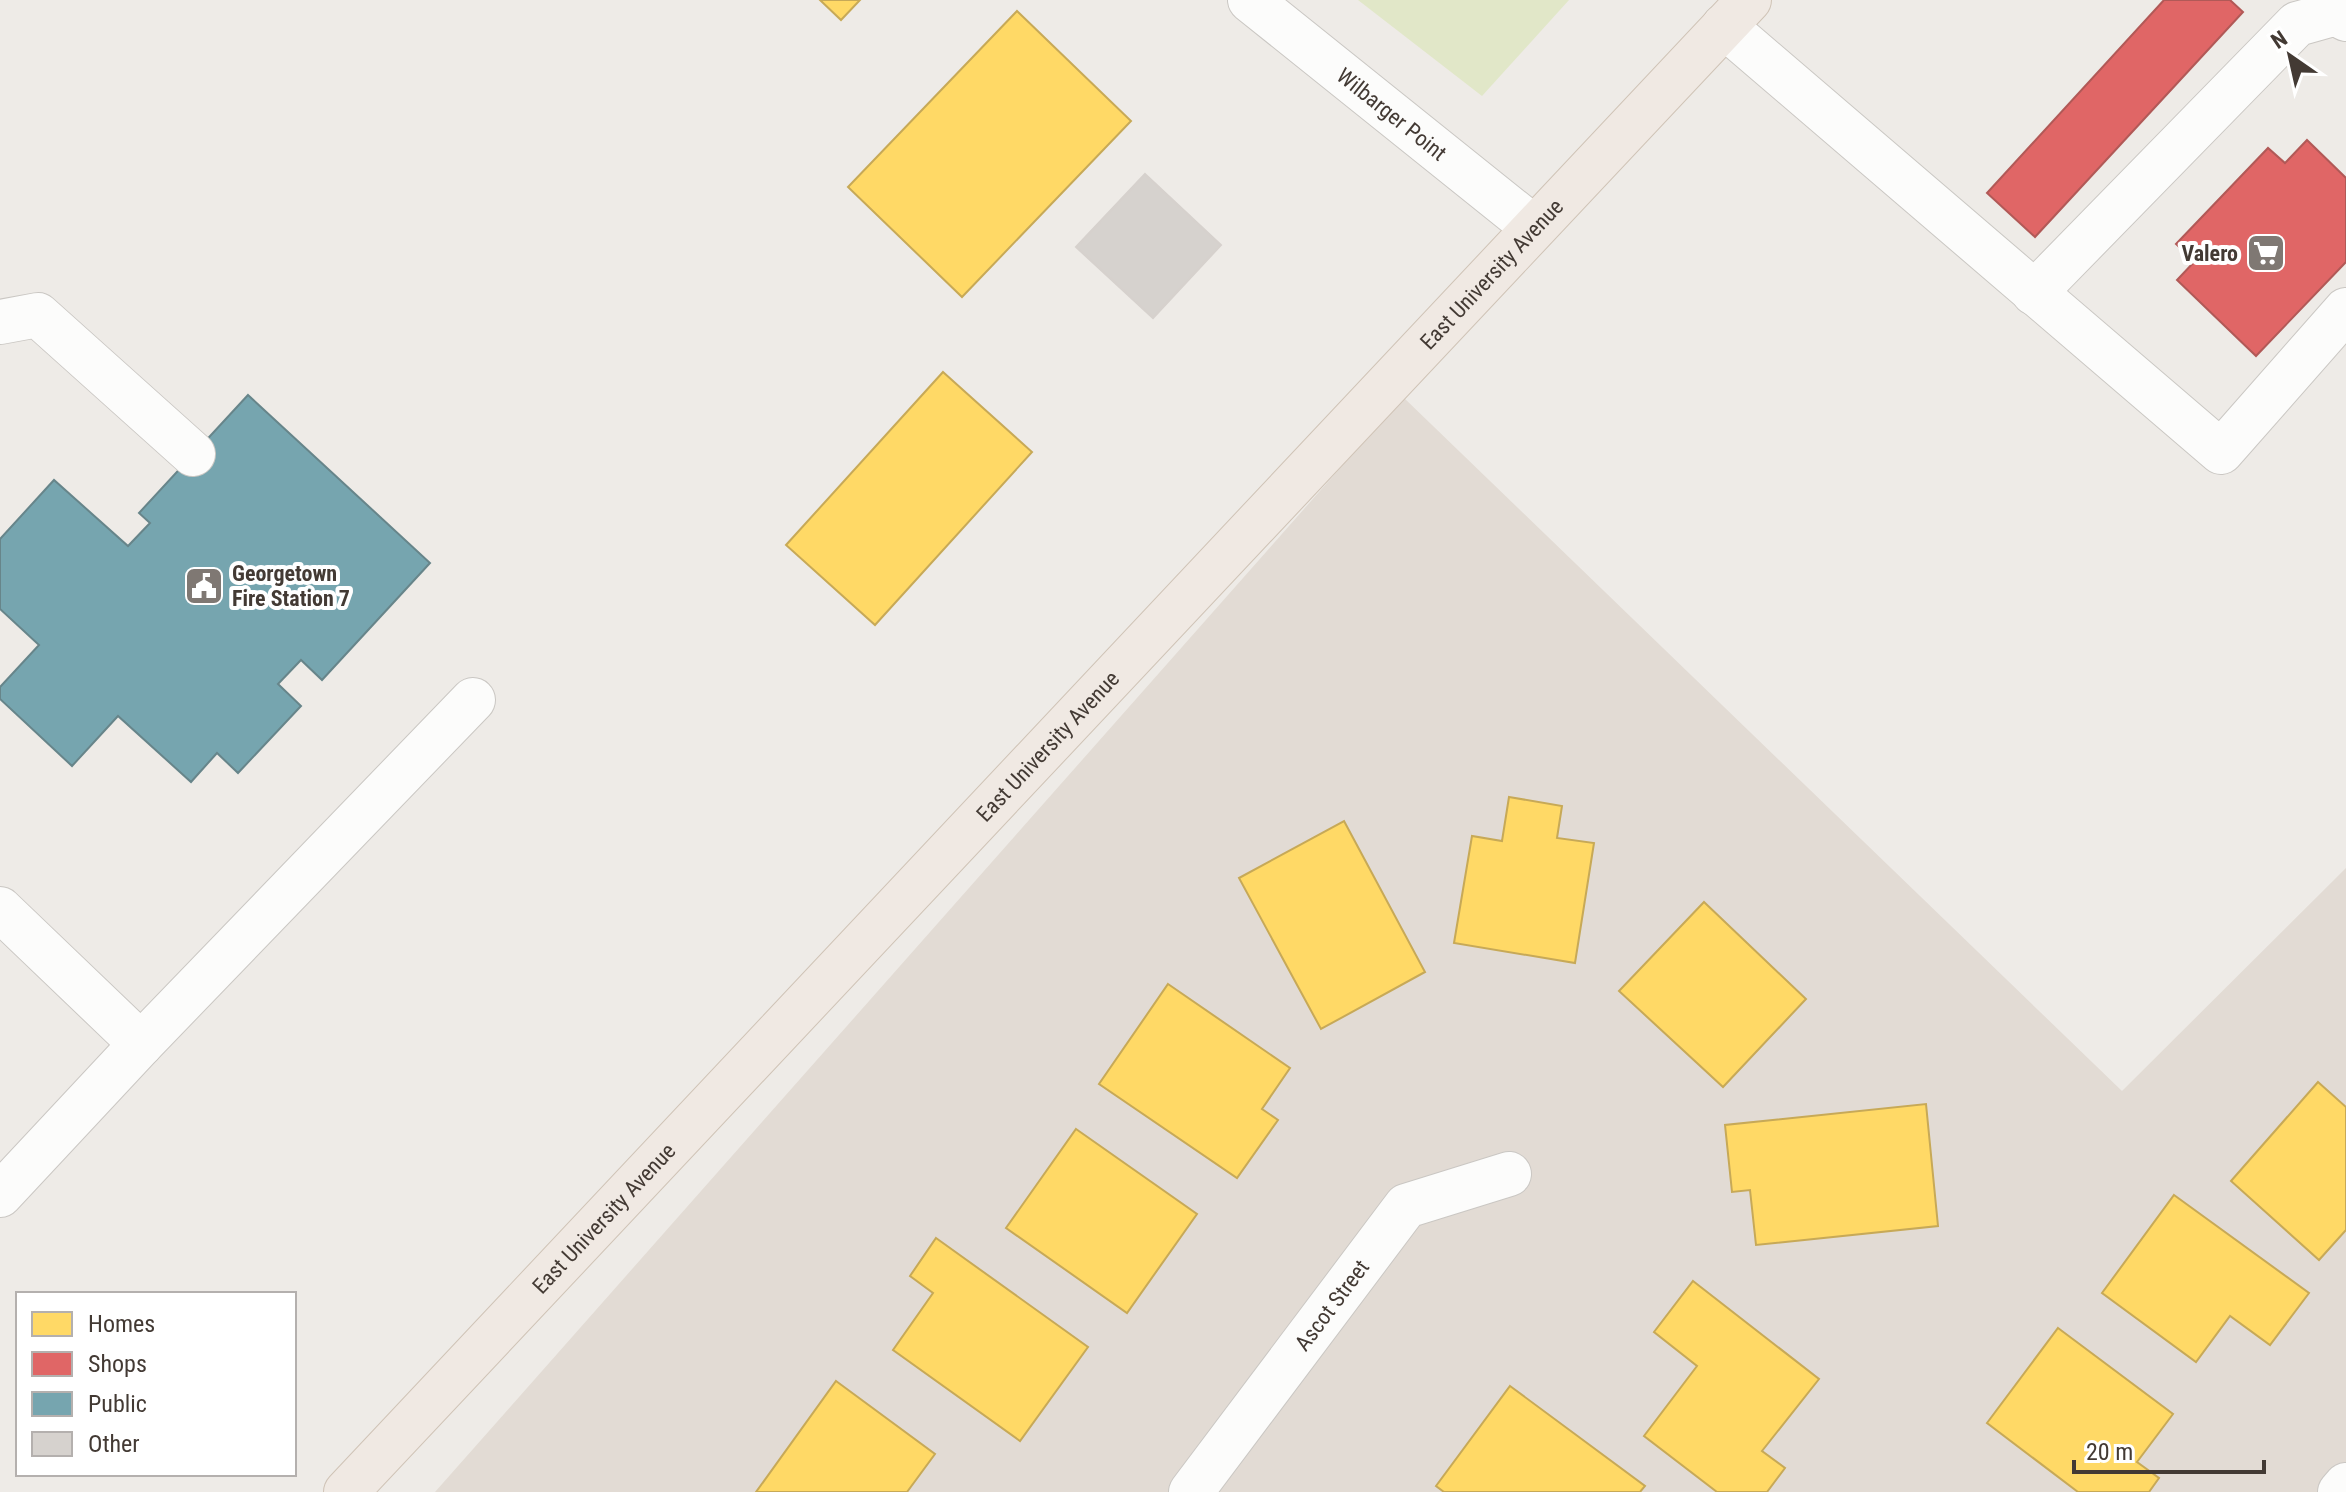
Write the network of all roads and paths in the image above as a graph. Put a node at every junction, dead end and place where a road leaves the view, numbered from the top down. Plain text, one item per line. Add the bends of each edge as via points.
1 (1250, 0) edge
2 (1737, 13) edge
3 (2346, 19) edge
4 (1533, 227) junction
5 (2034, 293) junction
6 (2346, 310) edge
7 (0, 322) edge
8 (193, 454) dead end
9 (473, 700) dead end
10 (0, 909) edge
11 (141, 1044) junction
12 (1509, 1174) dead end
13 (0, 1195) edge
14 (2346, 1485) edge
15 (346, 1492) edge
16 (1191, 1492) edge
17 (2340, 1492) edge

1 - 4 street, Wilbarger Point
2 - 4 main road, East University Avenue
2 - 5 street
3 - 5 street via 2336,13 2297,24
4 - 15 main road, East University Avenue
5 - 6 street via 2221,452
7 - 8 street via 38,315
9 - 11 street
10 - 11 street
11 - 13 street
12 - 16 street, Ascot Street via 1406,1206
14 - 17 street

